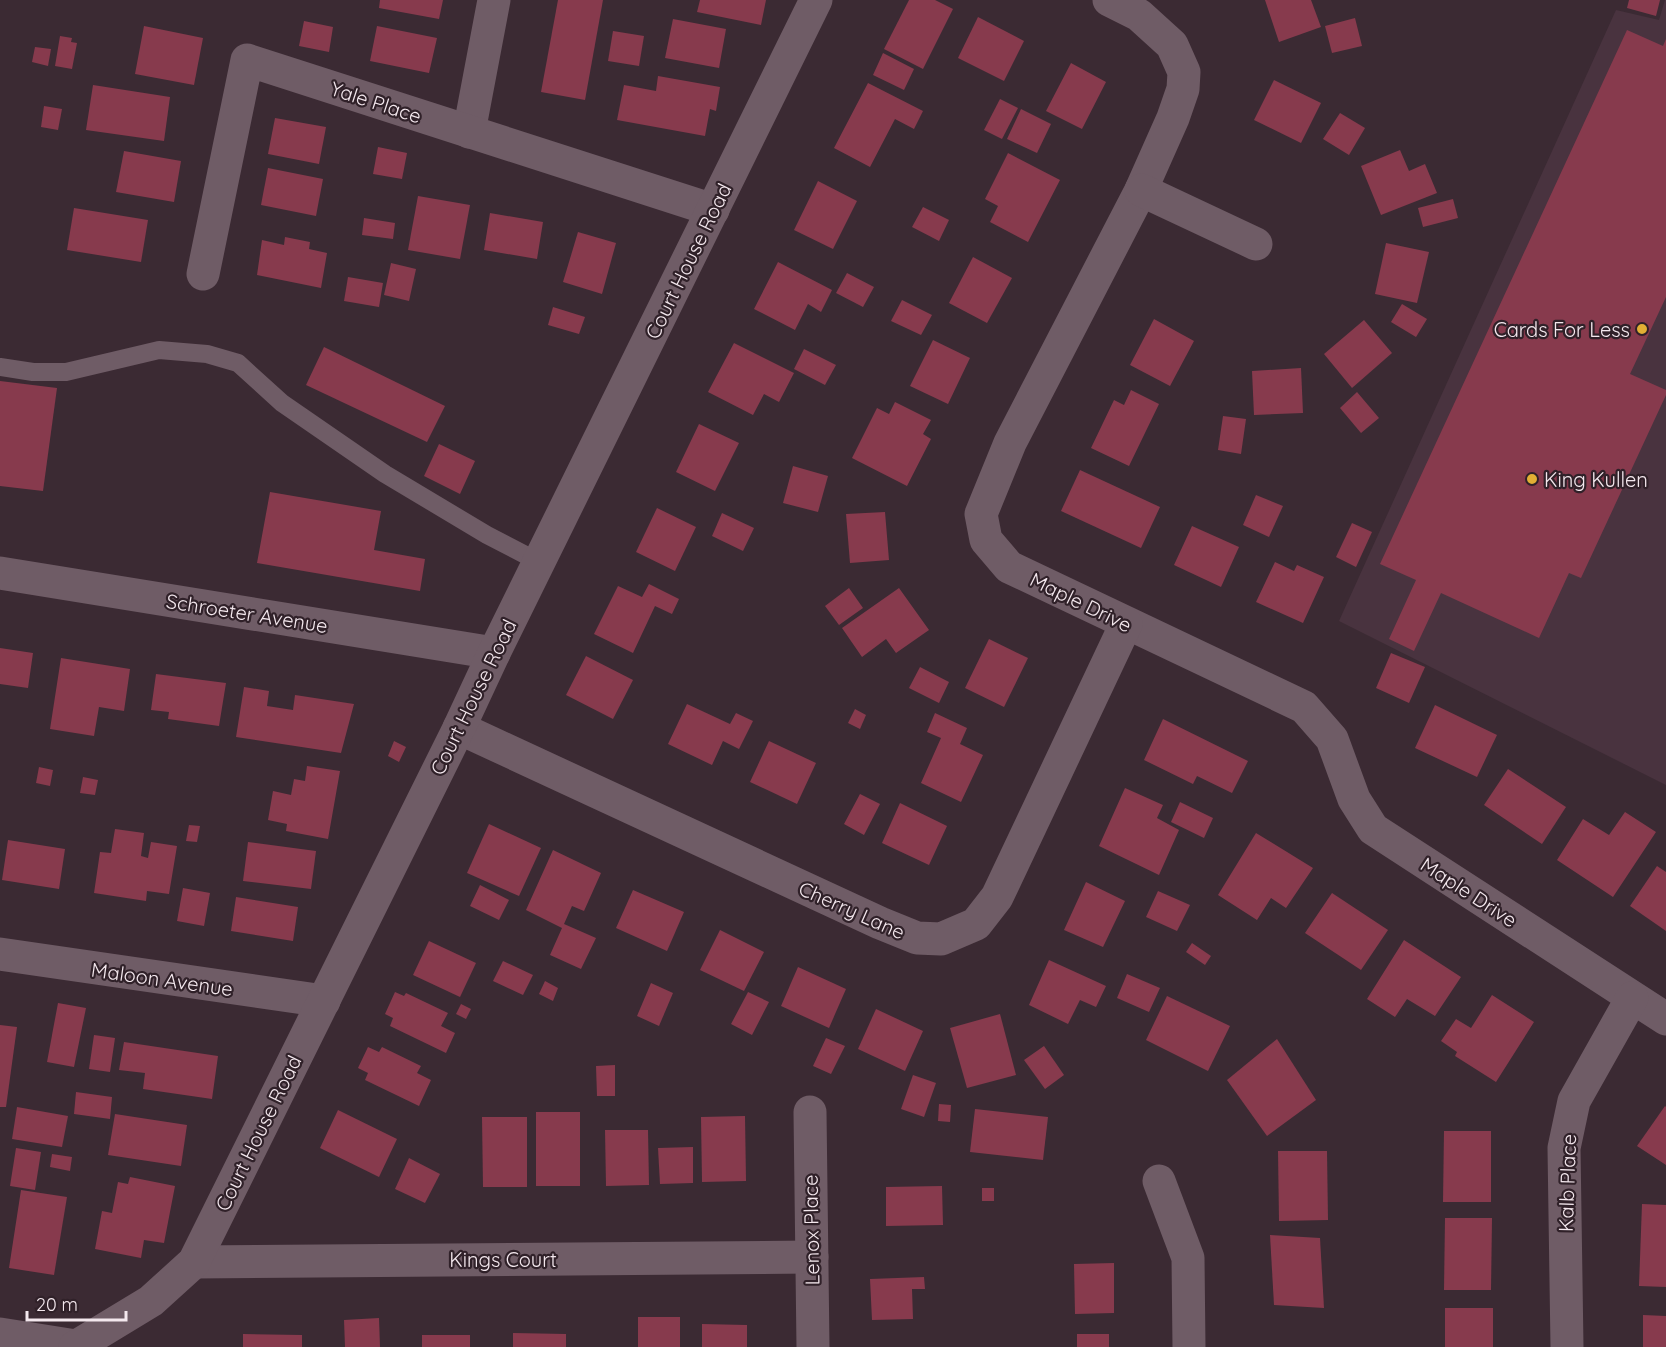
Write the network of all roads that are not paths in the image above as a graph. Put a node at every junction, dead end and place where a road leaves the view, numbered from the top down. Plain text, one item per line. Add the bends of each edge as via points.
1 (494, 0) edge
2 (816, 0) edge
3 (1109, 0) edge
4 (468, 132) junction
5 (1141, 190) junction
6 (713, 210) junction
7 (1256, 244) dead end
8 (203, 274) dead end
9 (0, 367) edge
10 (539, 562) junction
11 (0, 573) edge
12 (1126, 624) junction
13 (494, 653) junction
14 (459, 728) junction
15 (0, 954) edge
16 (1632, 998) junction
17 (324, 1001) junction
18 (1666, 1019) edge
19 (810, 1112) dead end
20 (1159, 1181) dead end
21 (812, 1257) junction
22 (194, 1262) junction
23 (0, 1334) edge
24 (76, 1347) edge
25 (813, 1347) edge
26 (1189, 1347) edge
27 (1566, 1347) edge

1 - 4 street
2 - 6 street, Court House Road
3 - 5 street, Maple Drive via 1139,15 1172,45 1184,72 1184,88
4 - 6 street, Yale Place
4 - 8 street, Yale Place via 247,60
5 - 7 street
5 - 12 street, Maple Drive via 1010,443 981,514 986,540 1009,567
6 - 10 street, Court House Road
9 - 10 lane via 66,372 159,350 207,354 238,363 282,403 385,474
10 - 13 street, Court House Road
11 - 13 street, Schroeter Avenue
12 - 14 street, Cherry Lane via 997,897 976,924 941,939 917,938 880,923
12 - 16 street, Maple Drive via 1304,707 1332,739 1354,799 1373,829
13 - 14 street, Court House Road
14 - 17 street, Court House Road
15 - 17 street, Maloon Avenue
16 - 18 street, Maple Drive
16 - 27 street, Kalb Place via 1574,1101 1564,1148
17 - 22 street, Court House Road
19 - 21 street, Lenox Place
20 - 26 street via 1188,1258
21 - 22 street, Kings Court
21 - 25 street, Lenox Place
22 - 24 street, Court House Road via 151,1301
23 - 24 street

